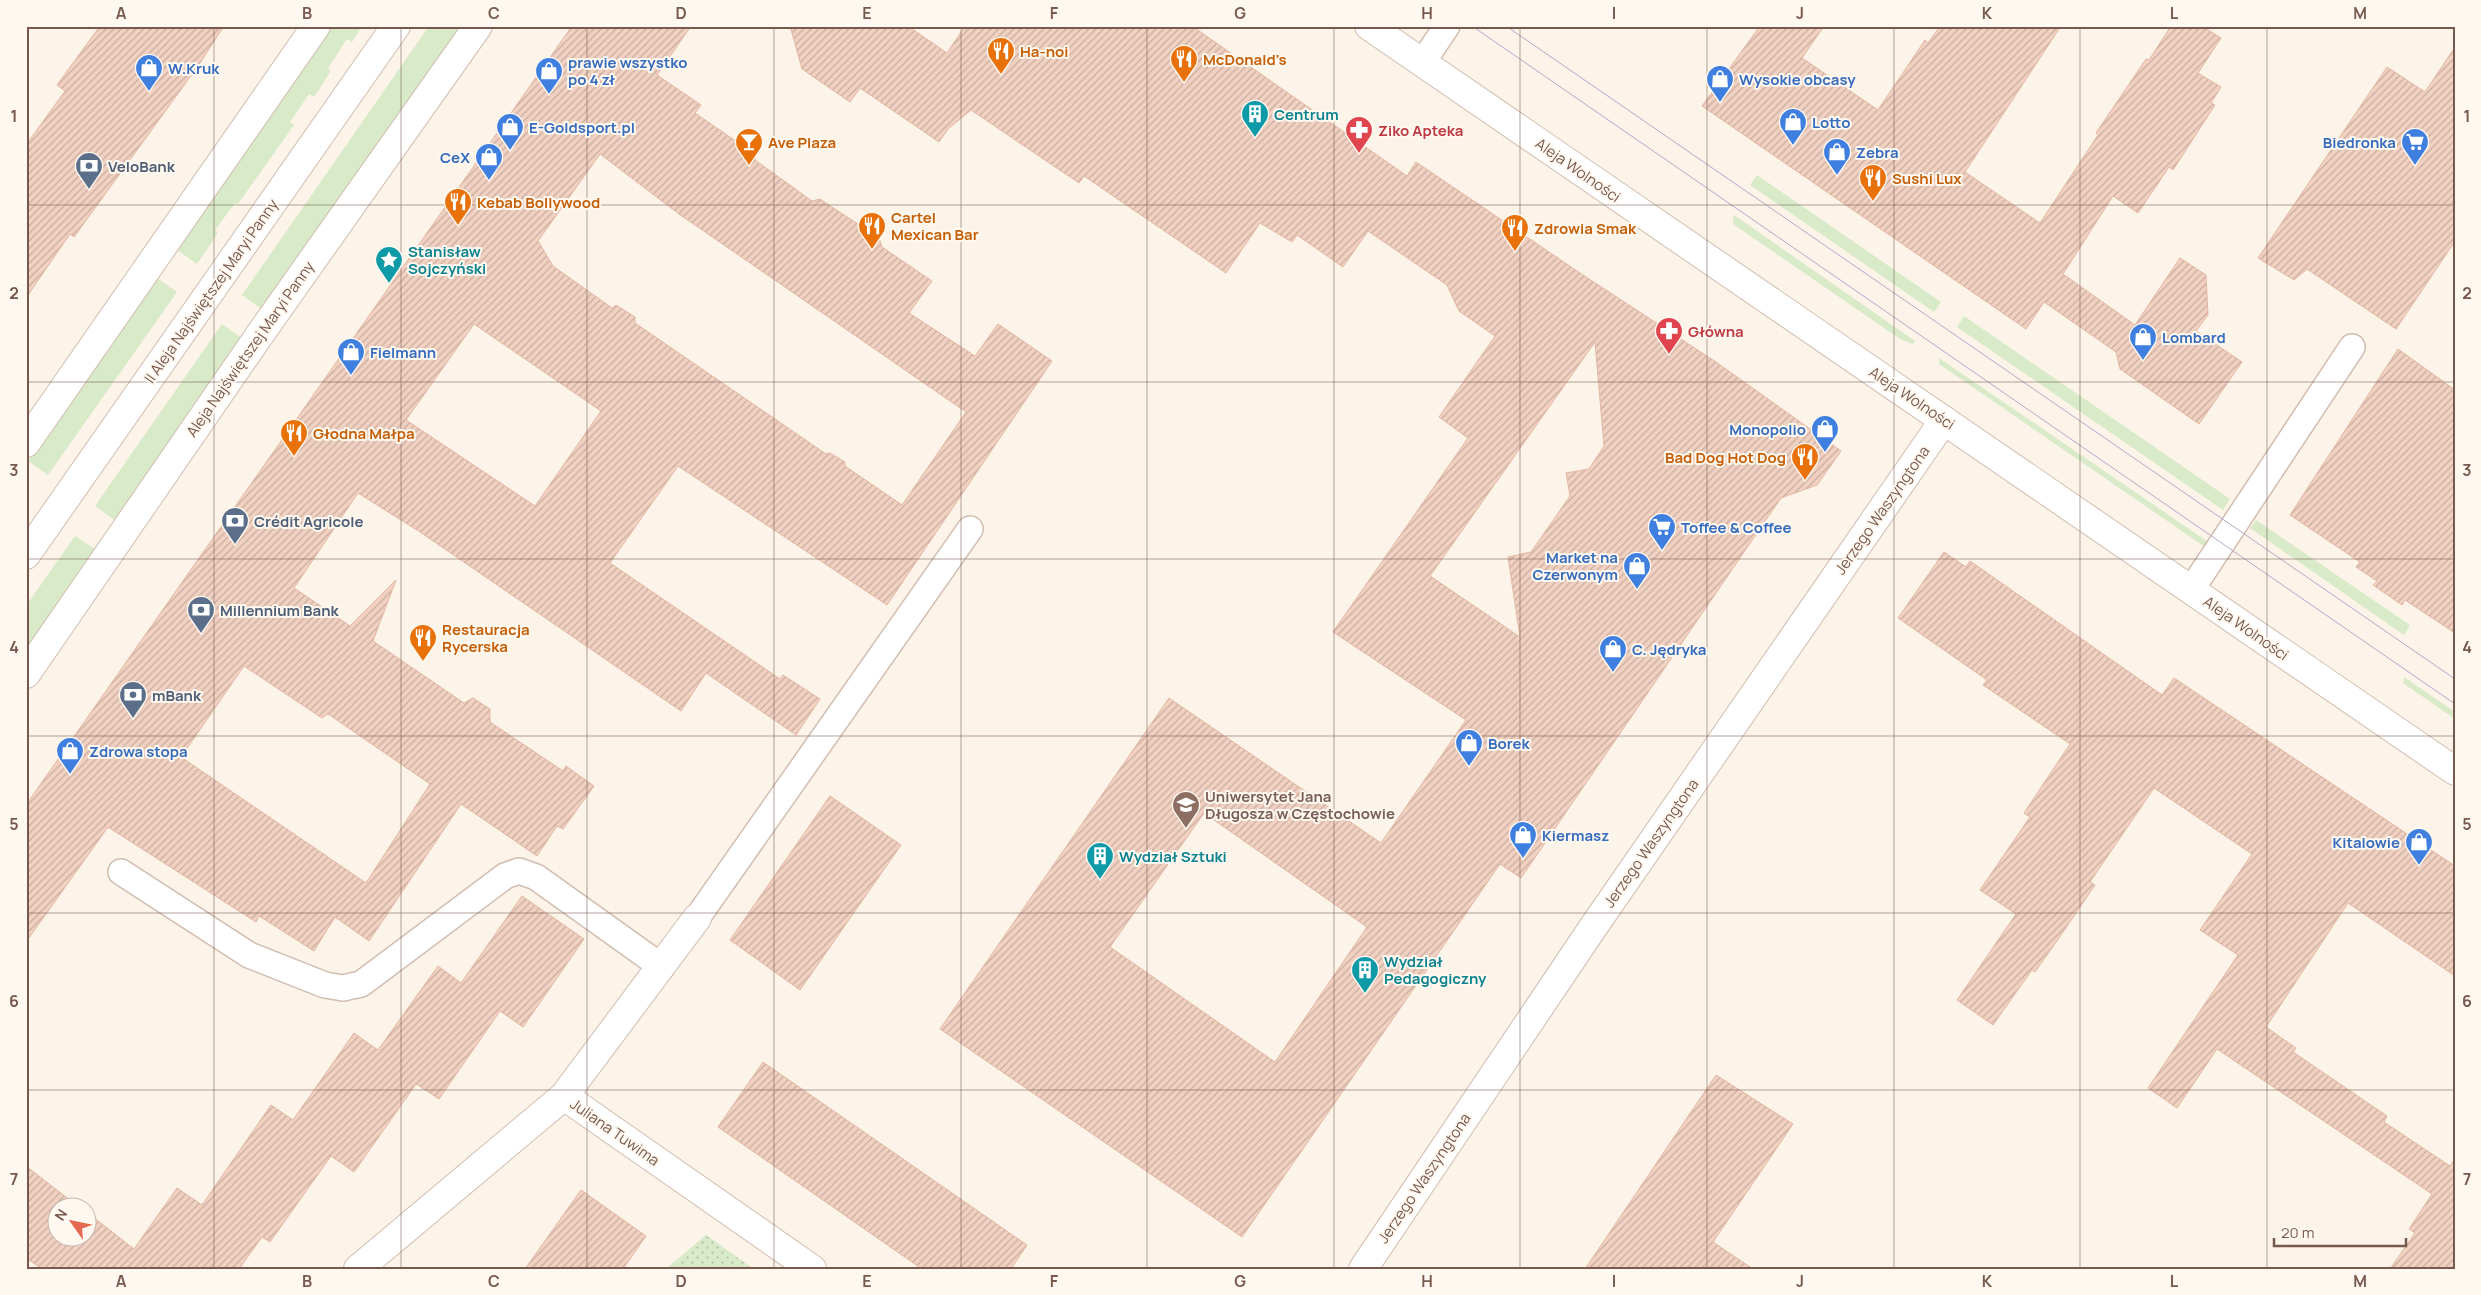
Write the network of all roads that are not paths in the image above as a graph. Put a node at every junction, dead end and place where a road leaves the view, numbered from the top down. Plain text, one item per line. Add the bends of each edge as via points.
1 (316, 26) edge
2 (396, 26) edge
3 (478, 26) edge
4 (1370, 26) edge
5 (1447, 26) edge
6 (1422, 63) junction
7 (2352, 347) dead end
8 (1944, 420) junction
9 (26, 442) edge
10 (970, 529) dead end
11 (26, 555) edge
12 (2191, 590) junction
13 (26, 674) edge
14 (2455, 771) edge
15 (121, 872) dead end
16 (697, 918) joint
17 (662, 967) junction
18 (564, 1096) junction
19 (358, 1269) edge
20 (812, 1269) edge
21 (1363, 1269) edge

1 - 9 street
2 - 11 street, II Aleja Najświętszej Maryi Panny
3 - 13 street, Aleja Najświętszej Maryi Panny
4 - 6 street, Aleja Wolności
5 - 6 lane
6 - 8 street, Aleja Wolności
7 - 12 lane
8 - 12 street, Aleja Wolności
8 - 21 street, Jerzego Waszyngtona via 1589,933
10 - 16 lane
12 - 14 street, Aleja Wolności
15 - 17 lane via 249,955 325,985 343,988 361,984 505,876 519,871 536,877
16 - 17 street
17 - 18 street
18 - 19 street, Juliana Tuwima
18 - 20 street, Juliana Tuwima

